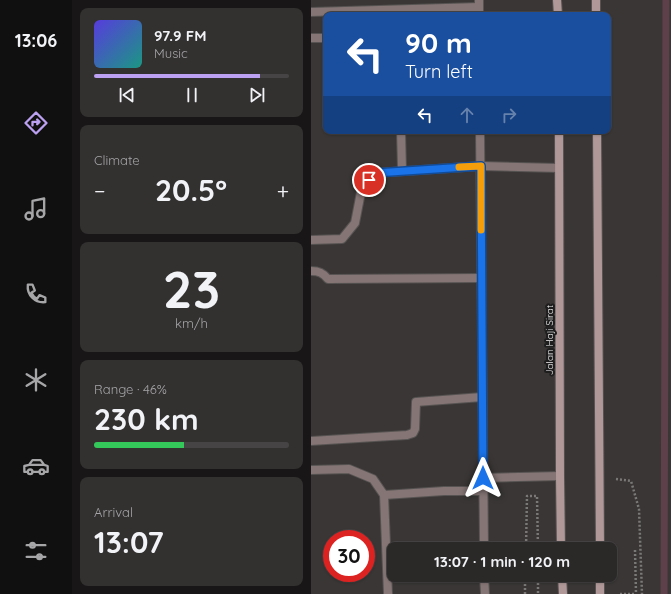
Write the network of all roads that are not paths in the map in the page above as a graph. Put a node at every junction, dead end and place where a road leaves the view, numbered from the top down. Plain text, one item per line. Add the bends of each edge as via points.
1 (393, 0) edge
2 (557, 0) edge
3 (596, 0) edge
4 (479, 7) edge
5 (393, 10) junction
6 (311, 12) edge
7 (558, 12) edge
8 (596, 12) edge
9 (311, 38) edge
10 (323, 38) edge
11 (401, 134) edge
12 (480, 134) edge
13 (559, 134) edge
14 (597, 134) edge
15 (481, 166) junction
16 (559, 168) junction
17 (402, 170) junction
18 (311, 240) edge
19 (311, 271) edge
20 (481, 278) junction
21 (482, 397) junction
22 (311, 440) edge
23 (311, 470) edge
24 (560, 476) junction
25 (483, 478) junction
26 (483, 491) junction
27 (384, 495) junction
28 (484, 542) edge
29 (561, 542) edge
30 (600, 542) edge
31 (485, 582) edge
32 (562, 582) edge
33 (600, 582) edge
34 (388, 594) edge
35 (485, 594) edge
36 (563, 594) edge
37 (601, 594) edge

1 - 5 street
2 - 7 main road
3 - 8 main road
4 - 5 street
5 - 6 street
9 - 10 street
11 - 17 street
12 - 15 street
13 - 16 main road, Jalan Haji Sirat
14 - 30 main road
15 - 16 street
15 - 17 street
15 - 20 street
16 - 24 main road, Jalan Haji Sirat
17 - 18 street via 375,173 362,187 355,223 342,239
19 - 20 street via 317,271 328,279
20 - 21 street
21 - 22 street via 416,402 415,428 413,433 407,435
21 - 25 street
23 - 27 street via 349,469 373,479
24 - 25 street
24 - 29 main road, Jalan Haji Sirat
25 - 26 street
26 - 27 street
26 - 28 street
27 - 34 street
31 - 35 street
32 - 36 main road
33 - 37 main road

